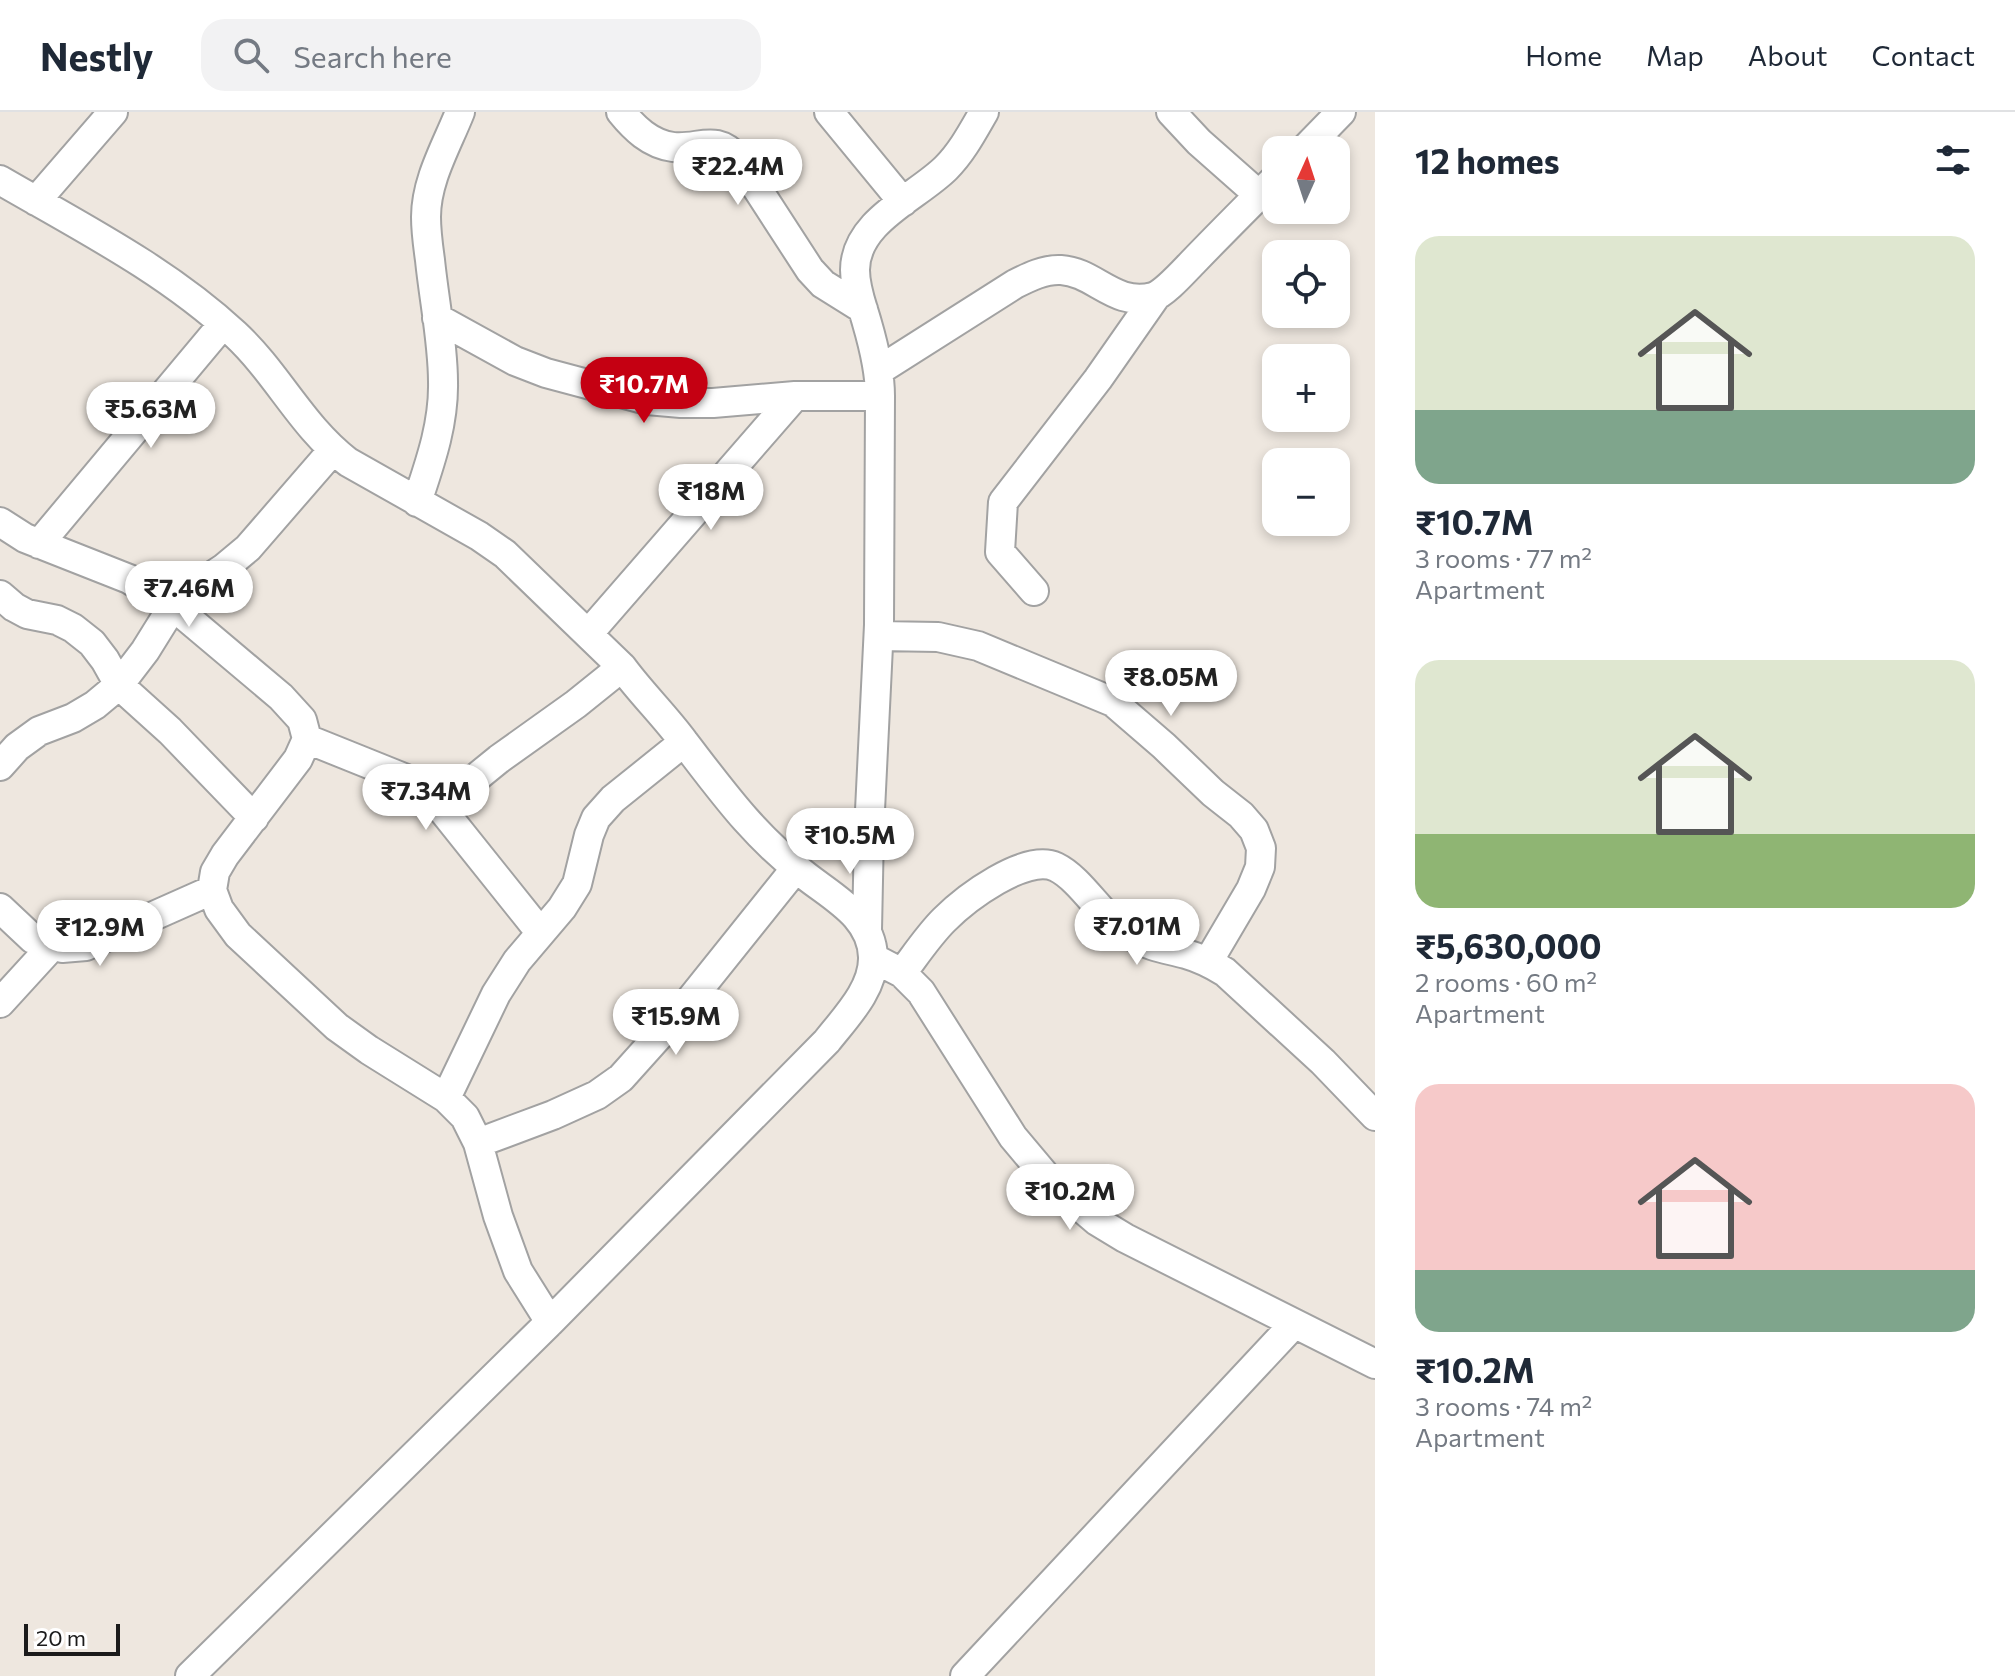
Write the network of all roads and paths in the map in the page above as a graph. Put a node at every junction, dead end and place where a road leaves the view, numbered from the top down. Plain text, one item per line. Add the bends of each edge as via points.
1 (113, 112) edge
2 (460, 112) edge
3 (621, 112) edge
4 (829, 112) edge
5 (984, 112) edge
6 (1171, 112) edge
7 (1341, 112) edge
8 (1318, 136) edge
9 (0, 180) edge
10 (1262, 184) edge
11 (1262, 192) edge
12 (36, 201) junction
13 (903, 202) junction
14 (1156, 296) junction
15 (863, 309) junction
16 (437, 318) junction
17 (223, 324) junction
18 (879, 383) junction
19 (795, 396) junction
20 (333, 450) junction
21 (417, 502) junction
22 (0, 522) edge
23 (39, 544) junction
24 (1034, 591) dead end
25 (0, 595) edge
26 (173, 606) junction
27 (588, 634) junction
28 (879, 636) junction
29 (622, 667) junction
30 (119, 685) junction
31 (307, 739) junction
32 (684, 742) junction
33 (0, 766) edge
34 (440, 807) junction
35 (254, 818) junction
36 (796, 868) junction
37 (212, 890) junction
38 (0, 908) edge
39 (867, 930) junction
40 (540, 932) junction
41 (53, 945) junction
42 (873, 958) junction
43 (1208, 962) junction
44 (902, 973) junction
45 (0, 1003) edge
46 (446, 1098) junction
47 (1375, 1116) edge
48 (478, 1143) junction
49 (550, 1322) junction
50 (1294, 1324) junction
51 (1375, 1364) edge
52 (190, 1676) edge
53 (965, 1676) edge

1 - 12 street
2 - 16 street via 431,183 427,208
3 - 15 street via 656,143 730,149 810,270
4 - 13 street
5 - 13 street via 945,169
6 - 10 street via 1199,142
7 - 8 street
9 - 12 street
11 - 14 street
12 - 17 street via 173,283
13 - 15 street via 875,226 857,254 856,289
14 - 18 street via 1132,299 1062,270 1038,274 1015,284
14 - 24 street via 1003,502 1000,552
15 - 18 street
16 - 19 street via 515,361 647,400 713,403
16 - 21 street via 443,382 440,424
17 - 20 street
17 - 23 street
18 - 19 street
18 - 28 street
19 - 27 street
20 - 21 street
20 - 26 street via 248,548
21 - 27 street via 505,554
22 - 23 street
23 - 26 street via 129,579
25 - 30 street via 27,614 73,628 92,643
26 - 30 street
26 - 31 street via 293,709
27 - 29 street
28 - 39 street
28 - 43 street via 938,637 978,646 1113,702 1241,815 1258,839 1260,867
29 - 32 street
29 - 34 street
30 - 33 street via 73,718 39,731
30 - 35 street
31 - 34 street via 404,778
31 - 35 street
32 - 36 street via 741,817
32 - 40 street via 596,818 577,884
34 - 40 street
35 - 37 street via 215,872
36 - 39 street
36 - 48 street via 621,1078 553,1115
37 - 41 street via 86,946
37 - 46 street via 238,935 337,1027
38 - 41 street via 33,939
39 - 42 street
40 - 46 street via 496,994
41 - 45 street
42 - 44 street
42 - 49 street via 867,984 827,1041
43 - 44 street via 1138,940 1055,867 1037,865 1014,871 967,901 943,921
43 - 47 street via 1277,1019
44 - 50 street via 921,992 1013,1137 1071,1200 1125,1238
46 - 48 street via 465,1117
48 - 49 street via 518,1271
49 - 52 street
50 - 51 street
50 - 53 street

